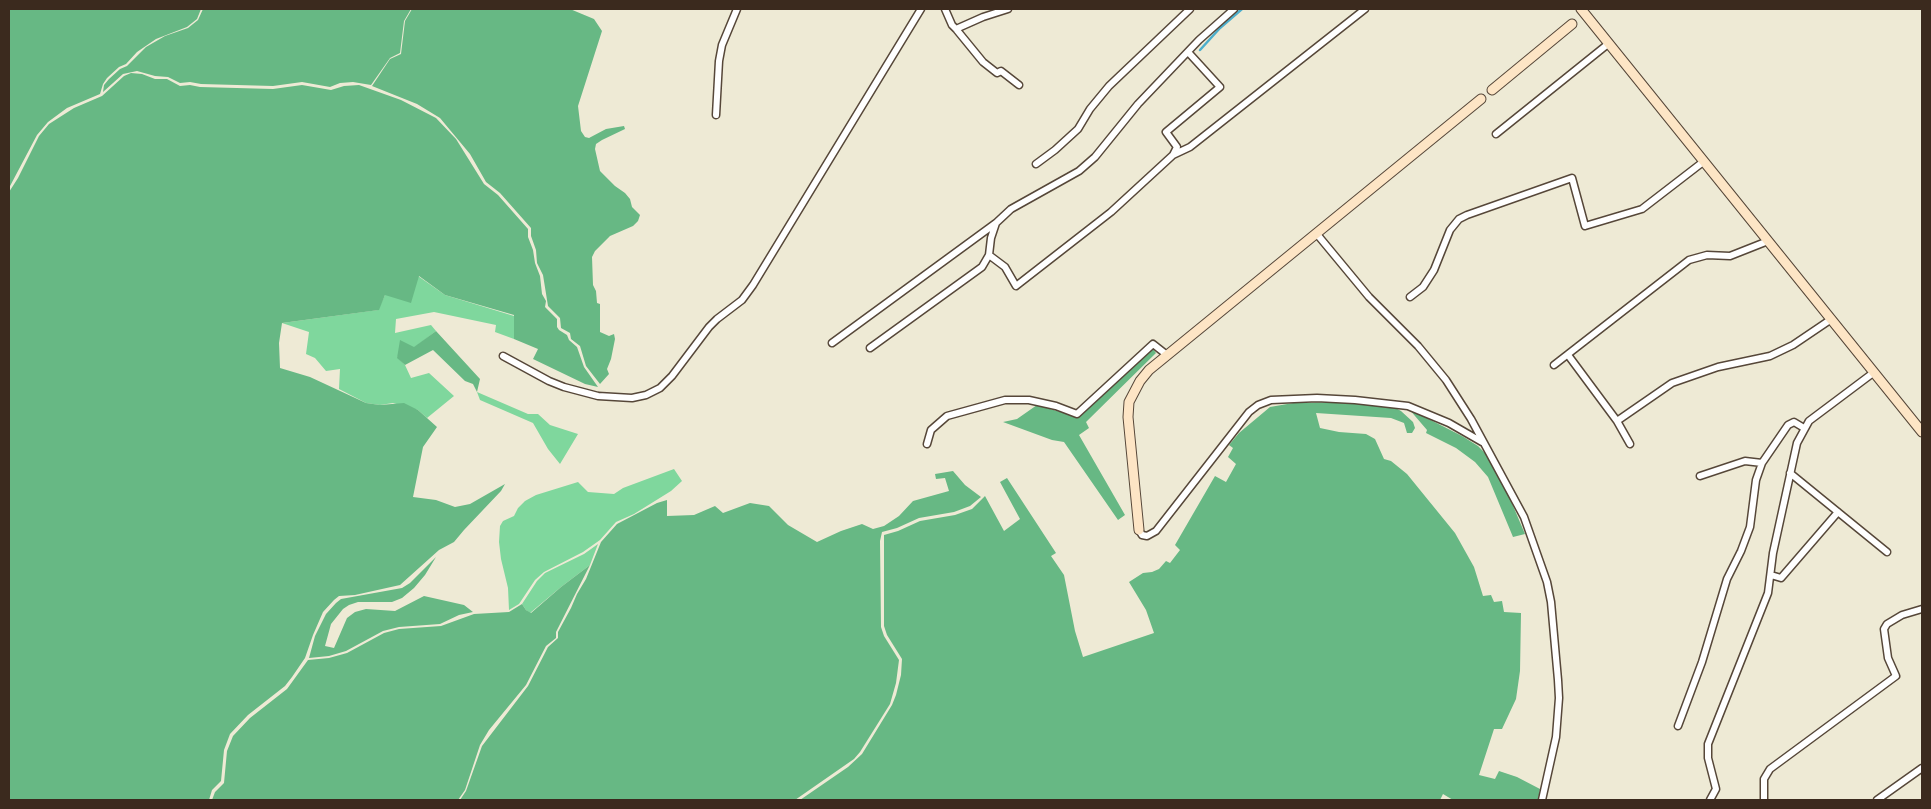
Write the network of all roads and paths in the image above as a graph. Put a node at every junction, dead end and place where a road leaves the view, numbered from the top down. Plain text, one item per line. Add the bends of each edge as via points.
1 (737, 9) edge
2 (922, 9) edge
3 (945, 9) edge
4 (1008, 9) edge
5 (1190, 9) edge
6 (1234, 9) edge
7 (1365, 9) edge
8 (1581, 9) edge
9 (1572, 24) dead end
10 (956, 29) junction
11 (1608, 44) junction
12 (1188, 52) junction
13 (1019, 86) dead end
14 (1492, 90) dead end
15 (1481, 99) dead end
16 (716, 115) dead end
17 (1496, 134) dead end
18 (1173, 155) junction
19 (1703, 162) junction
20 (1036, 164) dead end
21 (996, 223) junction
22 (1316, 233) junction
23 (1768, 242) junction
24 (989, 256) junction
25 (1410, 297) dead end
26 (1830, 320) junction
27 (832, 342) dead end
28 (870, 348) dead end
29 (1568, 354) junction
30 (1167, 355) junction
31 (503, 356) dead end
32 (1554, 365) dead end
33 (1873, 373) junction
34 (1617, 421) junction
35 (1804, 428) junction
36 (1922, 432) edge
37 (1483, 443) junction
38 (927, 444) dead end
39 (1630, 444) dead end
40 (1762, 463) junction
41 (1790, 473) junction
42 (1700, 476) dead end
43 (1838, 512) junction
44 (1139, 530) joint
45 (1887, 552) dead end
46 (1771, 575) junction
47 (1922, 609) edge
48 (1678, 726) dead end
49 (1922, 768) edge
50 (1542, 800) edge
51 (1710, 800) edge
52 (1764, 800) edge
53 (1877, 800) edge

1 - 16 street via 720,54
2 - 31 street via 753,285 742,300 709,327 660,388 632,398 598,396 549,382
3 - 10 street
4 - 10 street
5 - 20 street via 1109,86 1078,129
6 - 12 street
7 - 18 street via 1190,147
8 - 11 street
9 - 14 street
10 - 13 street via 983,62
11 - 17 street
11 - 19 street
12 - 18 street via 1220,87 1166,132 1177,146
12 - 21 street via 1138,104 1095,157 1079,171 1011,209
15 - 22 street
18 - 24 street via 1111,212 1016,286 1005,267
19 - 23 street
19 - 25 street via 1642,209 1585,226 1572,178 1459,219 1450,230 1434,270 1423,287
21 - 24 street
21 - 27 street
22 - 30 street
22 - 37 street via 1369,297 1433,364 1459,398
23 - 26 street
23 - 29 street via 1730,256 1689,260
24 - 28 street via 982,266
26 - 33 street
26 - 34 street via 1770,356 1718,367 1672,383
29 - 32 street
29 - 34 street
30 - 38 street via 1154,344 1077,414 1029,400 1005,400 948,416 931,430
30 - 44 street via 1140,381 1129,402
33 - 35 street
33 - 36 street
34 - 39 street
35 - 40 street via 1794,422 1788,425
35 - 41 street
37 - 44 street via 1449,423 1408,406 1317,398 1271,400 1249,412 1156,531 1142,536
37 - 50 street via 1524,517 1551,602 1559,698 1556,737
40 - 42 street via 1745,461
40 - 48 street via 1756,480 1750,527 1727,579 1702,662
41 - 43 street
41 - 46 street via 1772,553
43 - 45 street
43 - 46 street via 1782,578
46 - 51 street via 1760,617 1708,744 1716,789
47 - 52 street via 1902,615 1884,629 1888,658 1896,676 1770,769 1764,779
49 - 53 street

